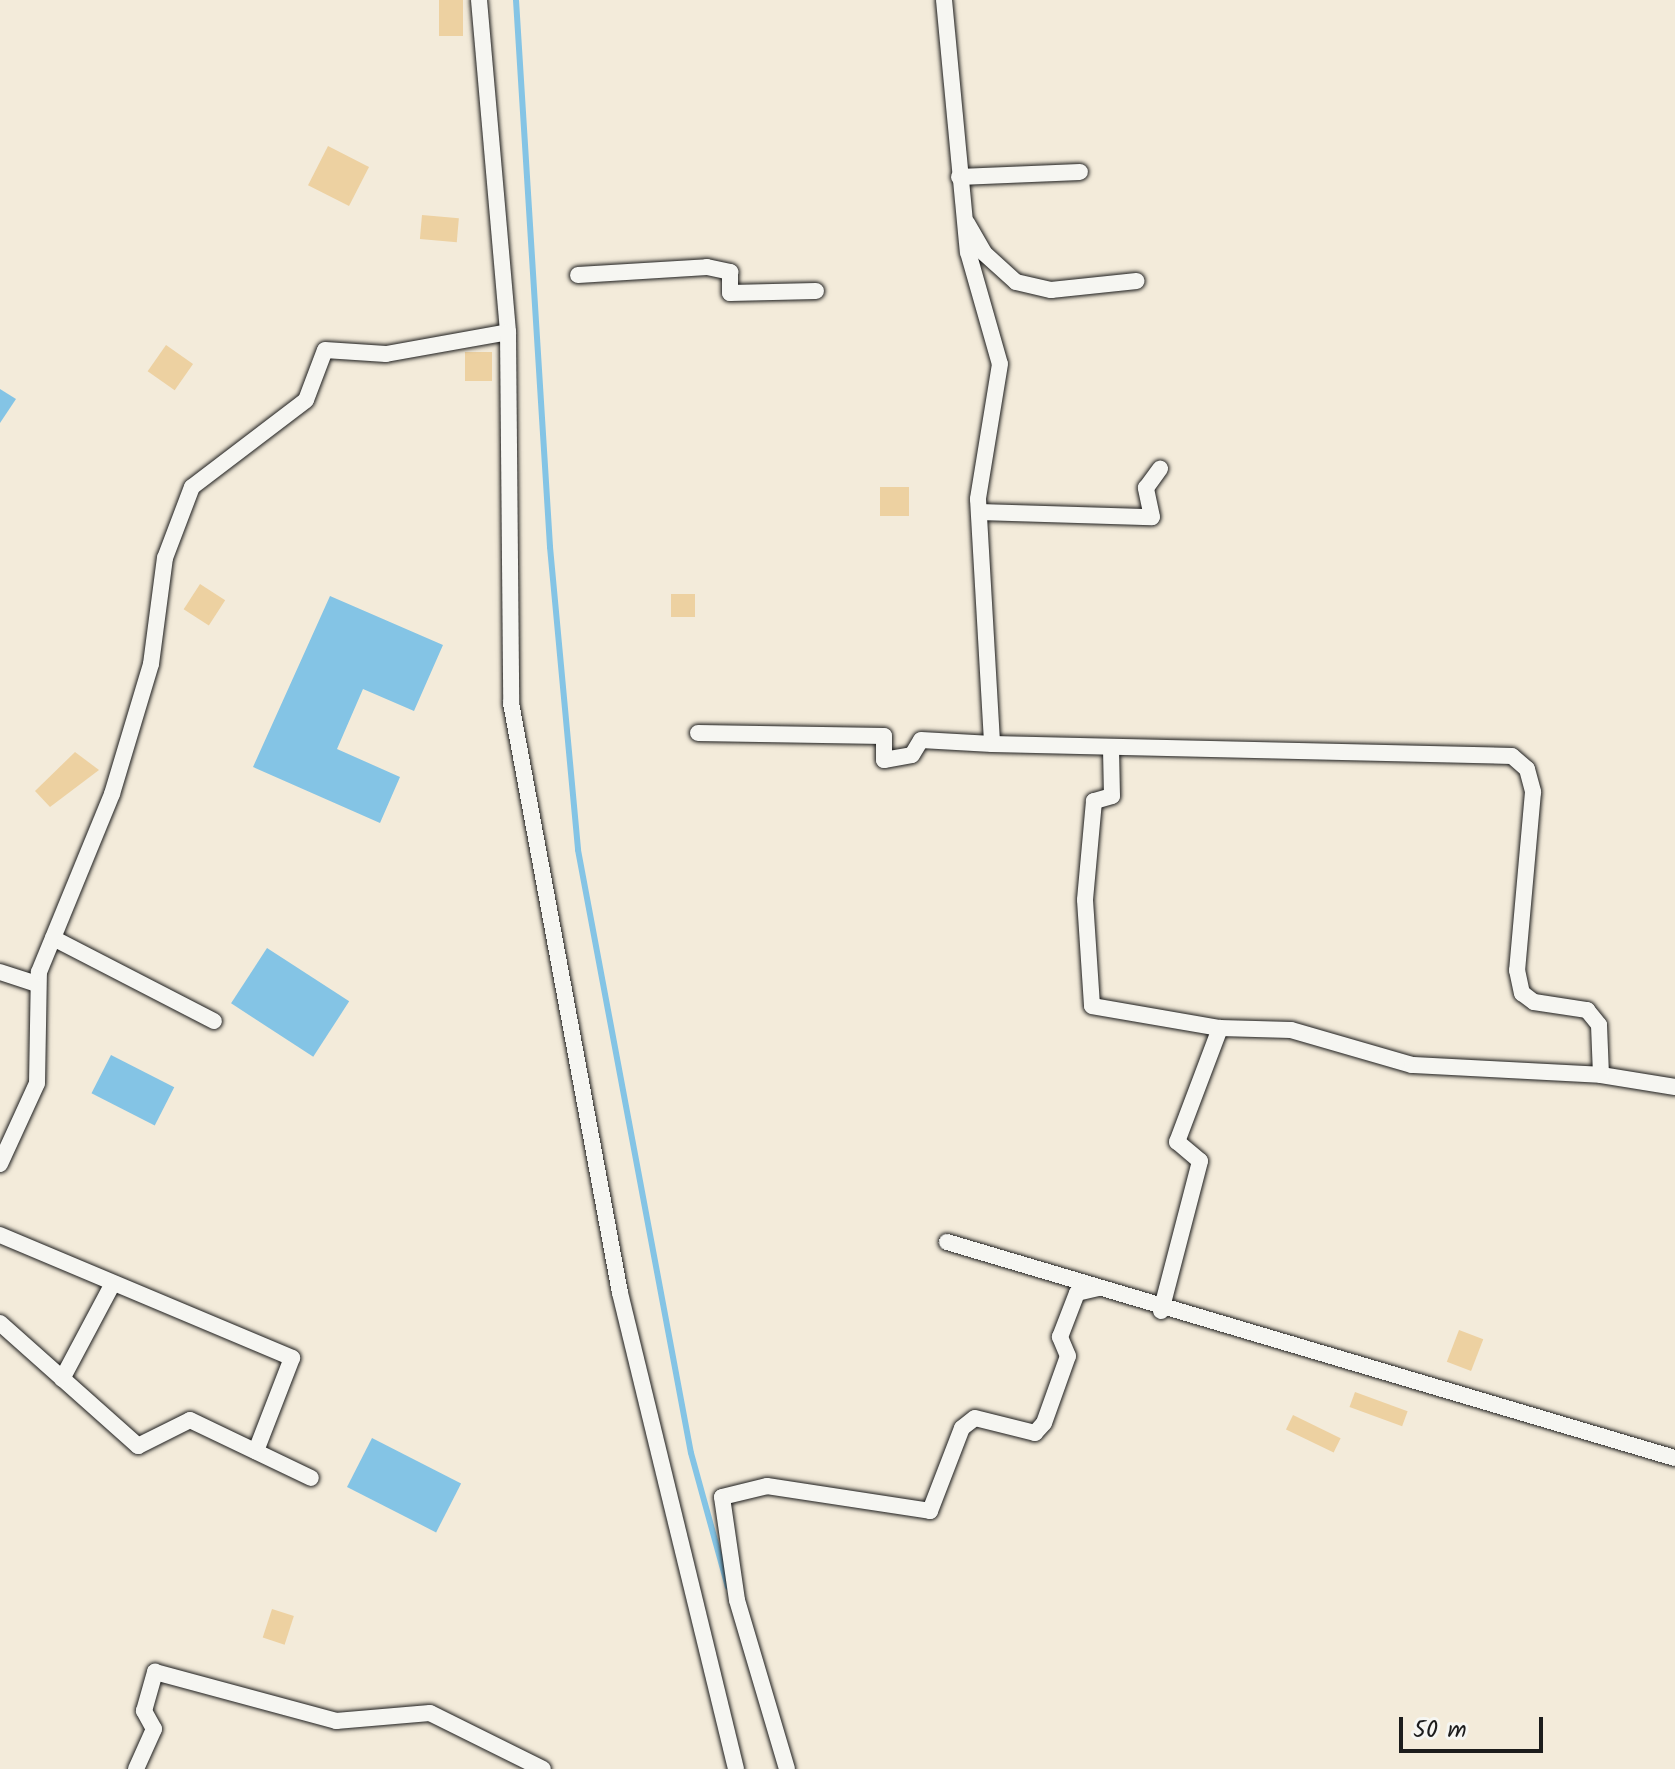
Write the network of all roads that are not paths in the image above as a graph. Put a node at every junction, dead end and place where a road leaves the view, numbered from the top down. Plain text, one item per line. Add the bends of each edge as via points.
1 (479, 0) edge
2 (944, 0) edge
3 (1080, 172) dead end
4 (959, 177) junction
5 (965, 220) junction
6 (578, 275) dead end
7 (1137, 281) dead end
8 (816, 291) dead end
9 (508, 332) junction
10 (1160, 469) dead end
11 (979, 512) junction
12 (698, 733) dead end
13 (992, 744) junction
14 (1111, 749) junction
15 (53, 938) junction
16 (0, 972) edge
17 (38, 984) junction
18 (214, 1021) dead end
19 (1220, 1028) junction
20 (1601, 1075) junction
21 (1675, 1087) edge
22 (0, 1164) edge
23 (0, 1235) edge
24 (947, 1242) dead end
25 (111, 1287) junction
26 (1098, 1288) junction
27 (1161, 1311) junction
28 (0, 1323) edge
29 (62, 1379) junction
30 (256, 1451) junction
31 (1675, 1458) edge
32 (311, 1478) dead end
33 (136, 1769) edge
34 (543, 1769) edge
35 (736, 1769) edge
36 (787, 1769) edge

1 - 9 street
2 - 4 street
3 - 4 street
4 - 5 street
5 - 7 street via 984,253 1016,282 1051,290
5 - 11 street via 1000,364 986,416
6 - 8 street via 707,267 730,272 730,293
9 - 15 street via 386,354 325,350 306,400 192,487 165,558 151,664 112,794
9 - 35 street via 511,703 623,1307
10 - 11 street via 1146,488 1152,517
11 - 13 street
12 - 13 street via 884,736 884,760 912,755 921,740
13 - 14 street
14 - 19 street via 1112,796 1094,801 1085,900 1092,1006
14 - 20 street via 1512,756 1527,769 1533,792 1517,970 1522,993 1534,1002 1587,1010 1599,1025
15 - 17 street
15 - 18 street
16 - 17 street
17 - 22 street via 37,1083
19 - 20 street via 1291,1030 1412,1065
19 - 27 street via 1177,1142 1200,1161
20 - 21 street
23 - 25 street
24 - 26 street
25 - 29 street
25 - 30 street via 292,1358
26 - 27 street
26 - 36 street via 1077,1293 1060,1337 1068,1356 1044,1423 1035,1433 975,1418 962,1428 930,1511 767,1486 722,1497 737,1600
27 - 31 street
28 - 29 street
29 - 30 street via 138,1446 190,1420
30 - 32 street
33 - 34 street via 154,1729 144,1711 155,1672 336,1721 430,1713

